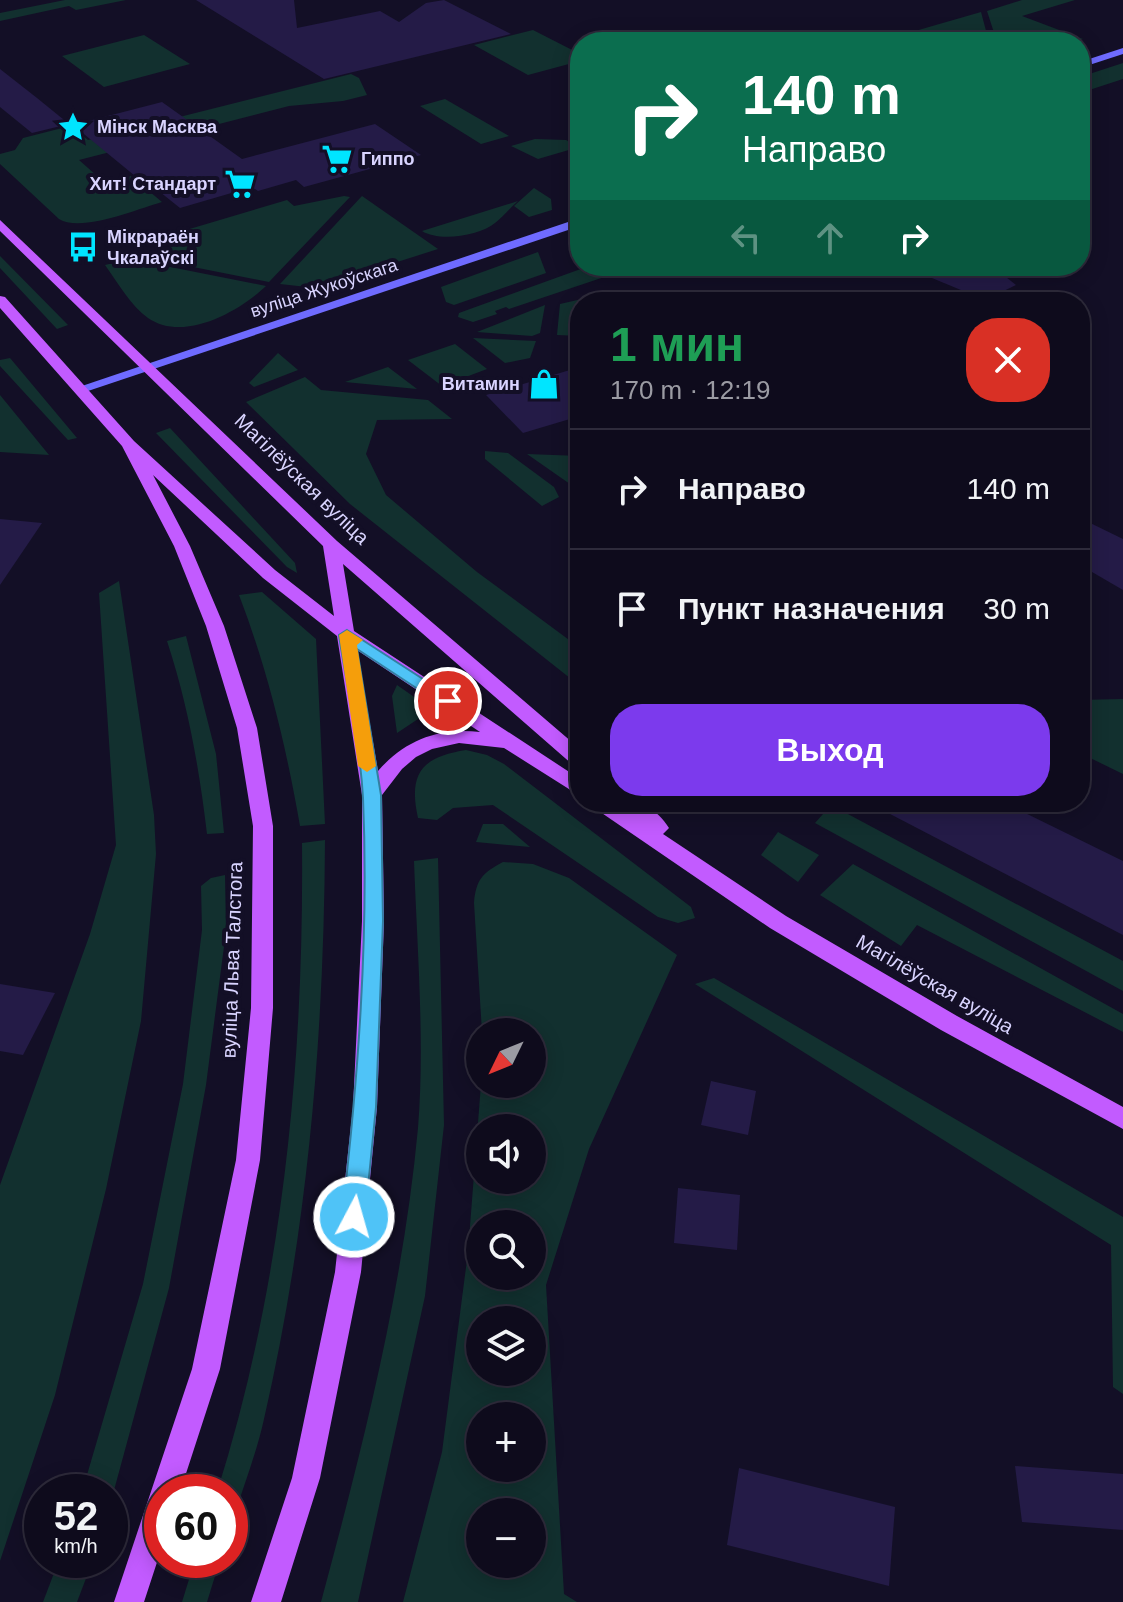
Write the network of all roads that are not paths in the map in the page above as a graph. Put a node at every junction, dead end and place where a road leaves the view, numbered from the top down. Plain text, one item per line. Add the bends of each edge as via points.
1 (1123, 51) edge
2 (1090, 62) edge
3 (0, 224) edge
4 (570, 225) edge
5 (0, 300) edge
6 (148, 366) junction
7 (80, 389) junction
8 (129, 444) junction
9 (331, 545) junction
10 (347, 635) junction
11 (524, 751) junction
12 (570, 751) edge
13 (570, 782) edge
14 (372, 795) junction
15 (615, 812) edge
16 (640, 812) edge
17 (725, 886) junction
18 (1123, 1119) edge
19 (171, 1474) edge
20 (144, 1556) edge
21 (129, 1602) edge
22 (266, 1602) edge

1 - 2 main road
3 - 6 main road, Магілёўская вуліца
4 - 6 main road, вуліца Жукоўскага
5 - 7 main road
6 - 7 main road, вуліца Жукоўскага
6 - 9 main road, Магілёўская вуліца
7 - 8 main road
8 - 10 main road via 269,574
8 - 19 main road, вуліца Льва Талстога via 182,546 215,626 247,728 263,826 262,1008 248,1160 206,1369
9 - 10 main road
9 - 12 main road, Магілёўская вуліца
10 - 11 main road
10 - 14 main road
11 - 13 main road
11 - 14 main road via 477,736 437,739 393,764
14 - 22 main road via 365,1107 348,1272 306,1478
15 - 17 main road, Магілёўская вуліца
16 - 17 main road, Магілёўская вуліца
17 - 18 main road, Магілёўская вуліца via 949,1023
20 - 21 main road

